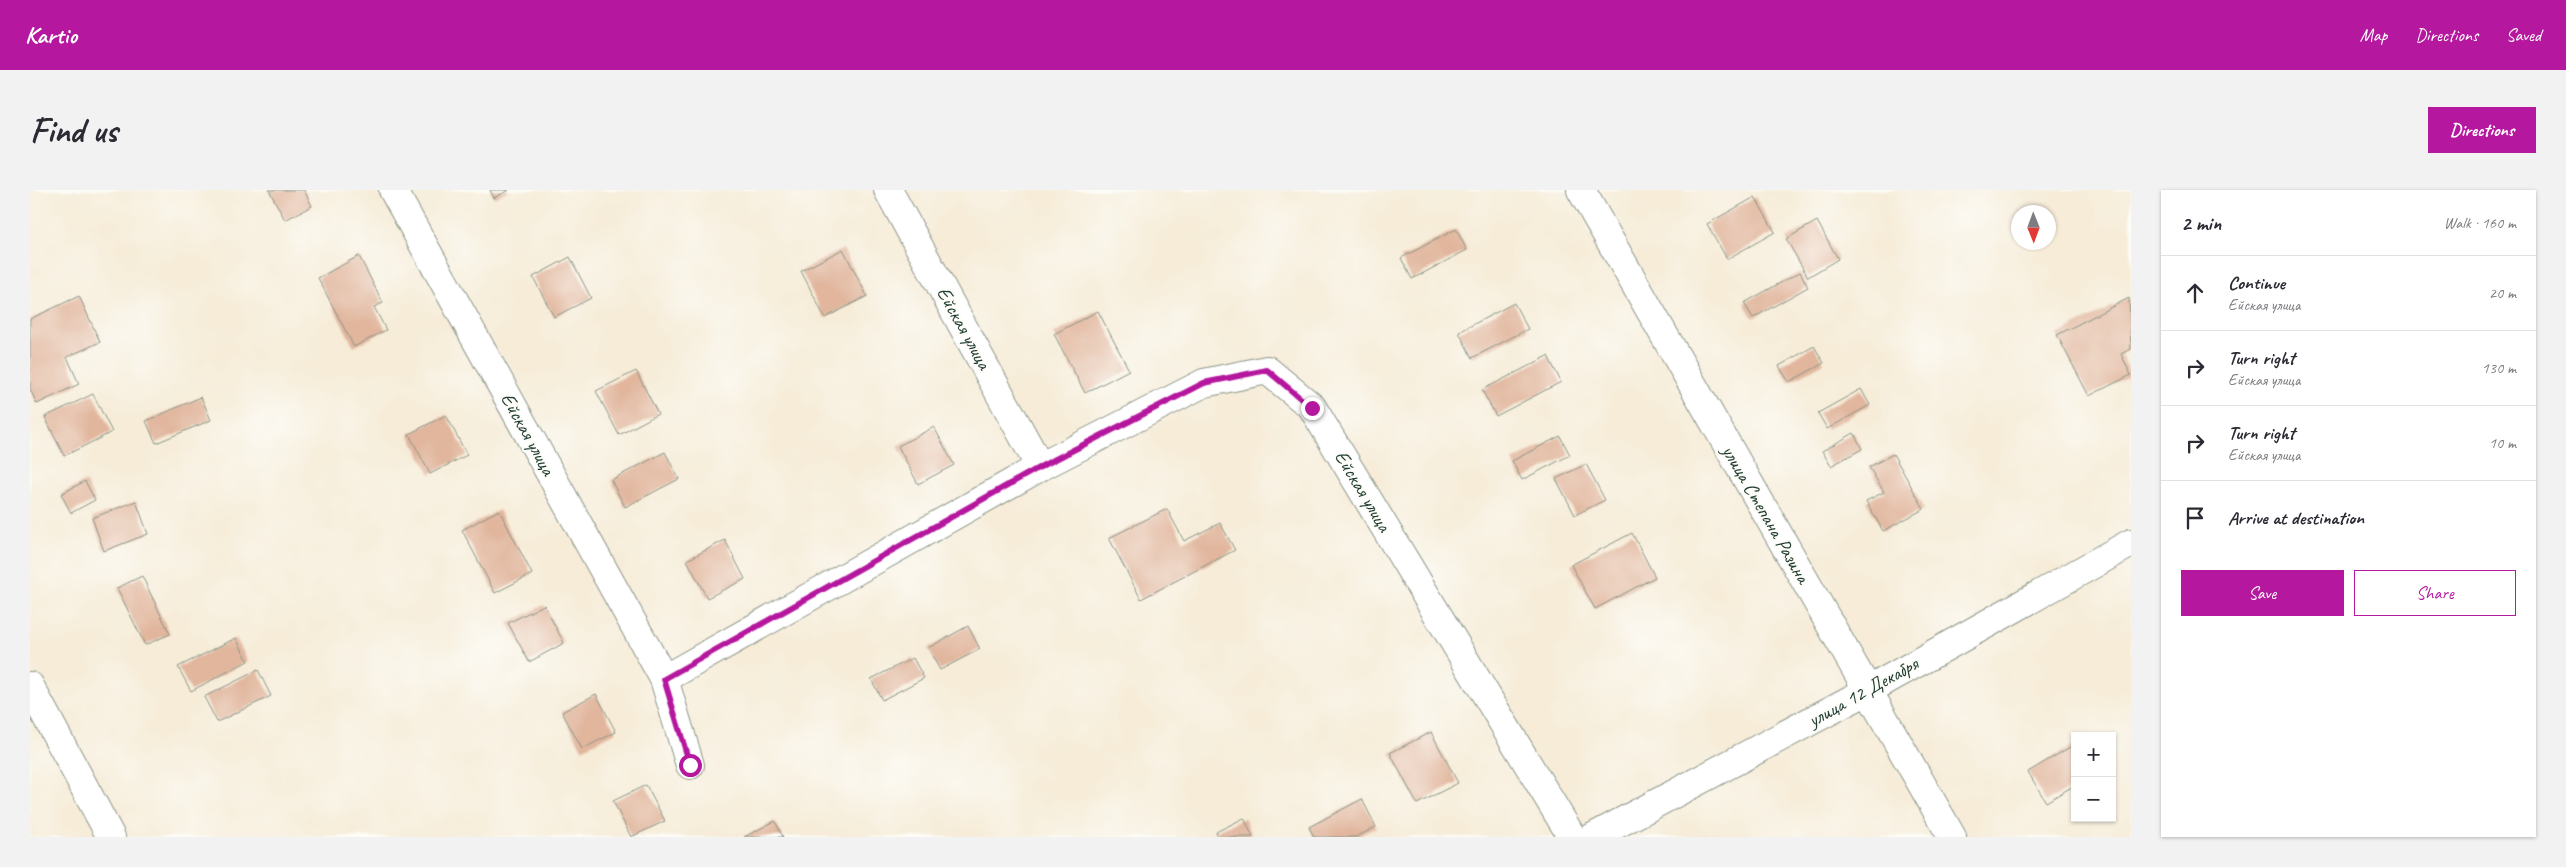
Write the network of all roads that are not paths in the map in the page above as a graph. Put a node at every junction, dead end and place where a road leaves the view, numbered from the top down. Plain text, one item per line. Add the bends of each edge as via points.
1 (393, 190) edge
2 (888, 190) edge
3 (1581, 190) edge
4 (1040, 467) junction
5 (2131, 543) edge
6 (664, 679) junction
7 (30, 686) edge
8 (1867, 691) junction
9 (690, 765) dead end
10 (111, 837) edge
11 (1572, 837) edge
12 (1592, 837) edge
13 (1952, 837) edge

1 - 6 street, Ейская улица
2 - 4 street, Ейская улица
3 - 8 street, улица Степана Разина
4 - 6 street, Ейская улица
4 - 11 street, Ейская улица via 1204,383 1267,370 1312,408
5 - 8 street, улица 12 Декабря
6 - 9 street, Ейская улица
7 - 10 street
8 - 12 street, улица 12 Декабря
8 - 13 street, улица Степана Разина

